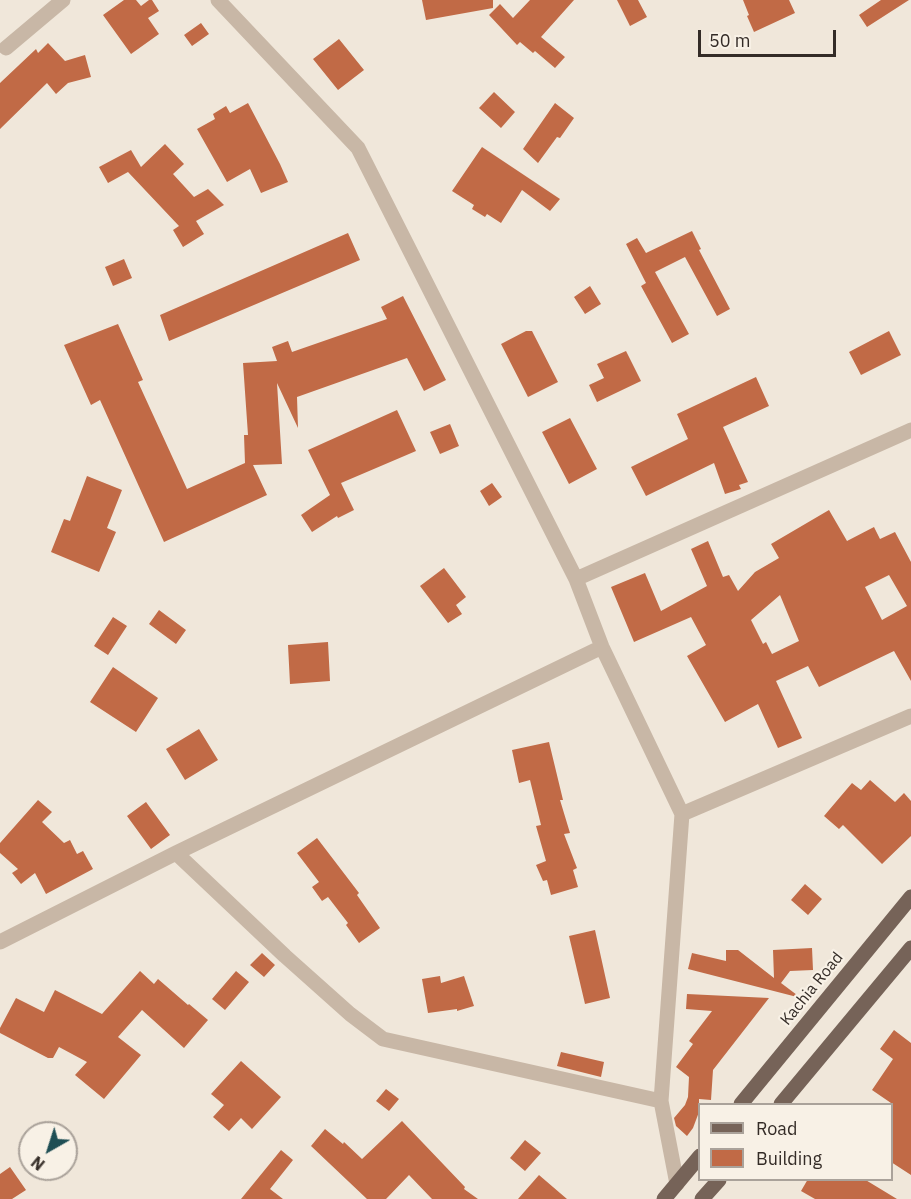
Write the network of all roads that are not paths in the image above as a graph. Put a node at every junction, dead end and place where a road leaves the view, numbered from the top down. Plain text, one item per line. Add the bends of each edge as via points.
1 (63, 0) edge
2 (218, 0) edge
3 (6, 48) dead end
4 (911, 430) edge
5 (576, 579) junction
6 (602, 647) junction
7 (911, 716) edge
8 (682, 814) junction
9 (176, 853) junction
10 (911, 897) edge
11 (0, 942) edge
12 (911, 948) edge
13 (661, 1101) junction
14 (742, 1103) edge
15 (782, 1103) edge
16 (698, 1157) edge
17 (716, 1181) edge
18 (676, 1184) junction
19 (664, 1199) edge
20 (702, 1199) edge

1 - 3 street
2 - 5 street via 358,148
4 - 5 street
5 - 6 street
6 - 8 street
6 - 9 street
7 - 8 street
8 - 13 street
9 - 11 street
9 - 13 street via 285,956 383,1039
10 - 14 main road, Kachia Road
12 - 15 main road
13 - 18 street
16 - 18 main road
17 - 20 main road
18 - 19 main road

